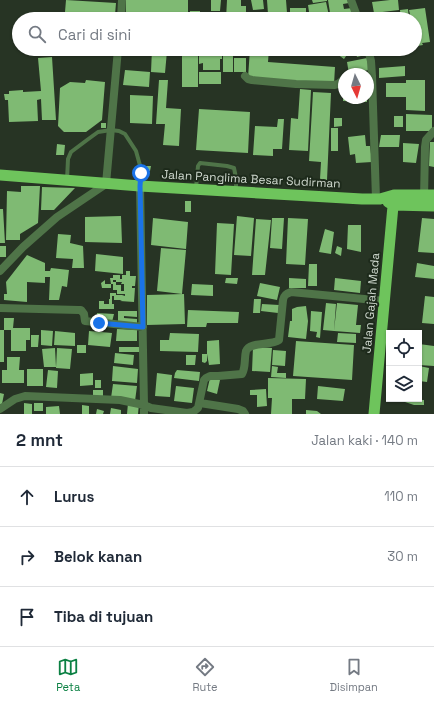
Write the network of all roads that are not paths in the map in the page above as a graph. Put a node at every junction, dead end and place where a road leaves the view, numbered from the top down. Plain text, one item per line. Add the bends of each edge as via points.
1 (122, 0) edge
2 (351, 0) edge
3 (121, 12) edge
4 (355, 12) edge
5 (117, 56) edge
6 (369, 56) edge
7 (369, 68) edge
8 (245, 76) dead end
9 (338, 84) edge
10 (372, 104) edge
11 (111, 130) junction
12 (434, 131) edge
13 (0, 175) edge
14 (67, 181) junction
15 (106, 184) junction
16 (140, 186) junction
17 (196, 189) junction
18 (236, 192) junction
19 (378, 199) junction
20 (394, 200) junction
21 (429, 201) edge
22 (0, 271) edge
23 (385, 301) junction
24 (0, 308) edge
25 (143, 327) junction
26 (200, 403) junction
27 (144, 405) junction
28 (0, 409) edge
29 (144, 414) edge
30 (245, 414) edge
31 (374, 414) edge

1 - 3 street
2 - 4 street
5 - 11 street
6 - 7 street
8 - 9 street via 252,80 296,84
10 - 19 street
11 - 14 lane via 98,132 71,152 68,159
11 - 15 street
11 - 16 lane via 124,134 136,151 141,169
12 - 21 street via 425,147
13 - 14 highway, Jalan Panglima Besar Sudirman
14 - 15 highway, Jalan Panglima Besar Sudirman
15 - 16 highway, Jalan Panglima Besar Sudirman
15 - 22 street via 57,217
16 - 17 highway, Jalan Panglima Besar Sudirman
16 - 25 street
17 - 18 highway, Jalan Panglima Besar Sudirman
17 - 18 lane via 200,163 234,168
18 - 19 highway, Jalan Panglima Besar Sudirman
19 - 20 highway, Jalan Panglima Besar Sudirman
20 - 21 highway, Jalan Panglima Besar Sudirman
20 - 23 highway, Jalan Gajah Mada
23 - 26 street via 291,292 286,294 283,300 279,340 248,348 242,374 206,378
23 - 31 highway, Jalan Gajah Mada
24 - 25 street via 81,310 84,321
25 - 27 street
26 - 27 street via 193,412 187,413
26 - 30 street via 238,409
27 - 28 street via 120,400 25,396
27 - 29 street

